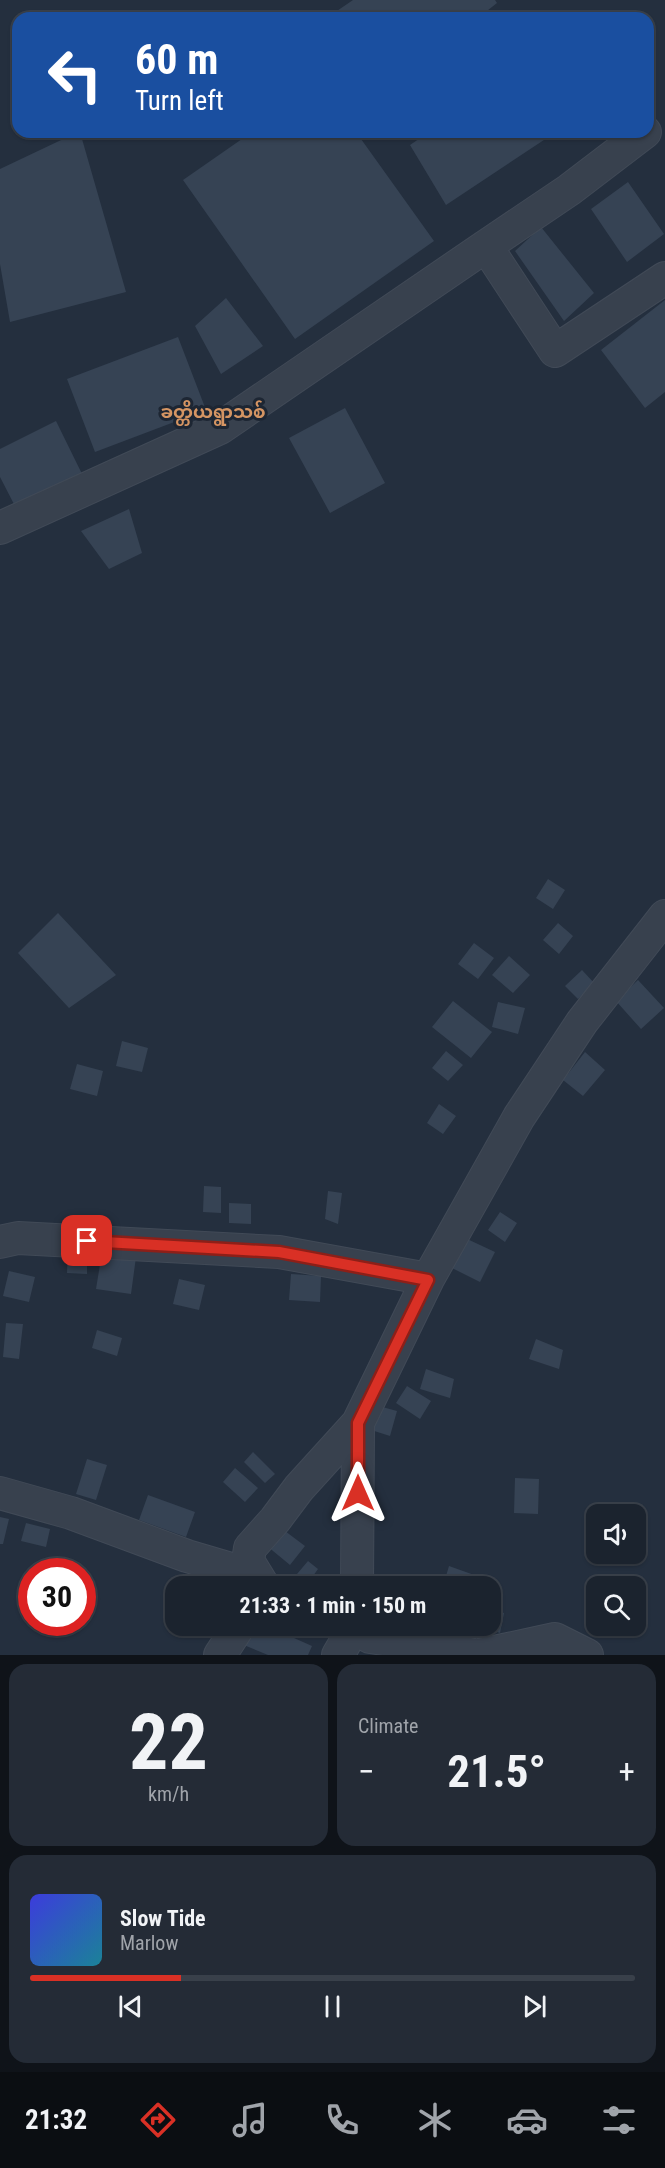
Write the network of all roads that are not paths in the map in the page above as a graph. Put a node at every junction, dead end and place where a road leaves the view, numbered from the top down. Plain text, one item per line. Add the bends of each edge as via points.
1 (638, 138) edge
2 (486, 246) junction
3 (665, 278) edge
4 (2, 521) edge
5 (665, 916) edge
6 (0, 1242) edge
7 (428, 1280) junction
8 (358, 1423) junction
9 (0, 1493) edge
10 (246, 1576) edge
11 (257, 1576) edge
12 (357, 1576) edge
13 (232, 1636) edge
14 (349, 1636) edge
15 (369, 1636) edge
16 (219, 1655) edge
17 (338, 1655) edge
18 (473, 1655) edge
19 (480, 1655) edge
20 (587, 1655) edge

1 - 2 street
2 - 3 street via 555,351
2 - 4 street via 220,428
5 - 7 street via 582,1022 519,1117
6 - 7 street via 18,1238 279,1252
7 - 8 street
8 - 11 street via 250,1548 248,1561
8 - 12 street
9 - 10 street via 71,1513
13 - 16 street
14 - 17 street
15 - 18 street
19 - 20 street via 555,1639

